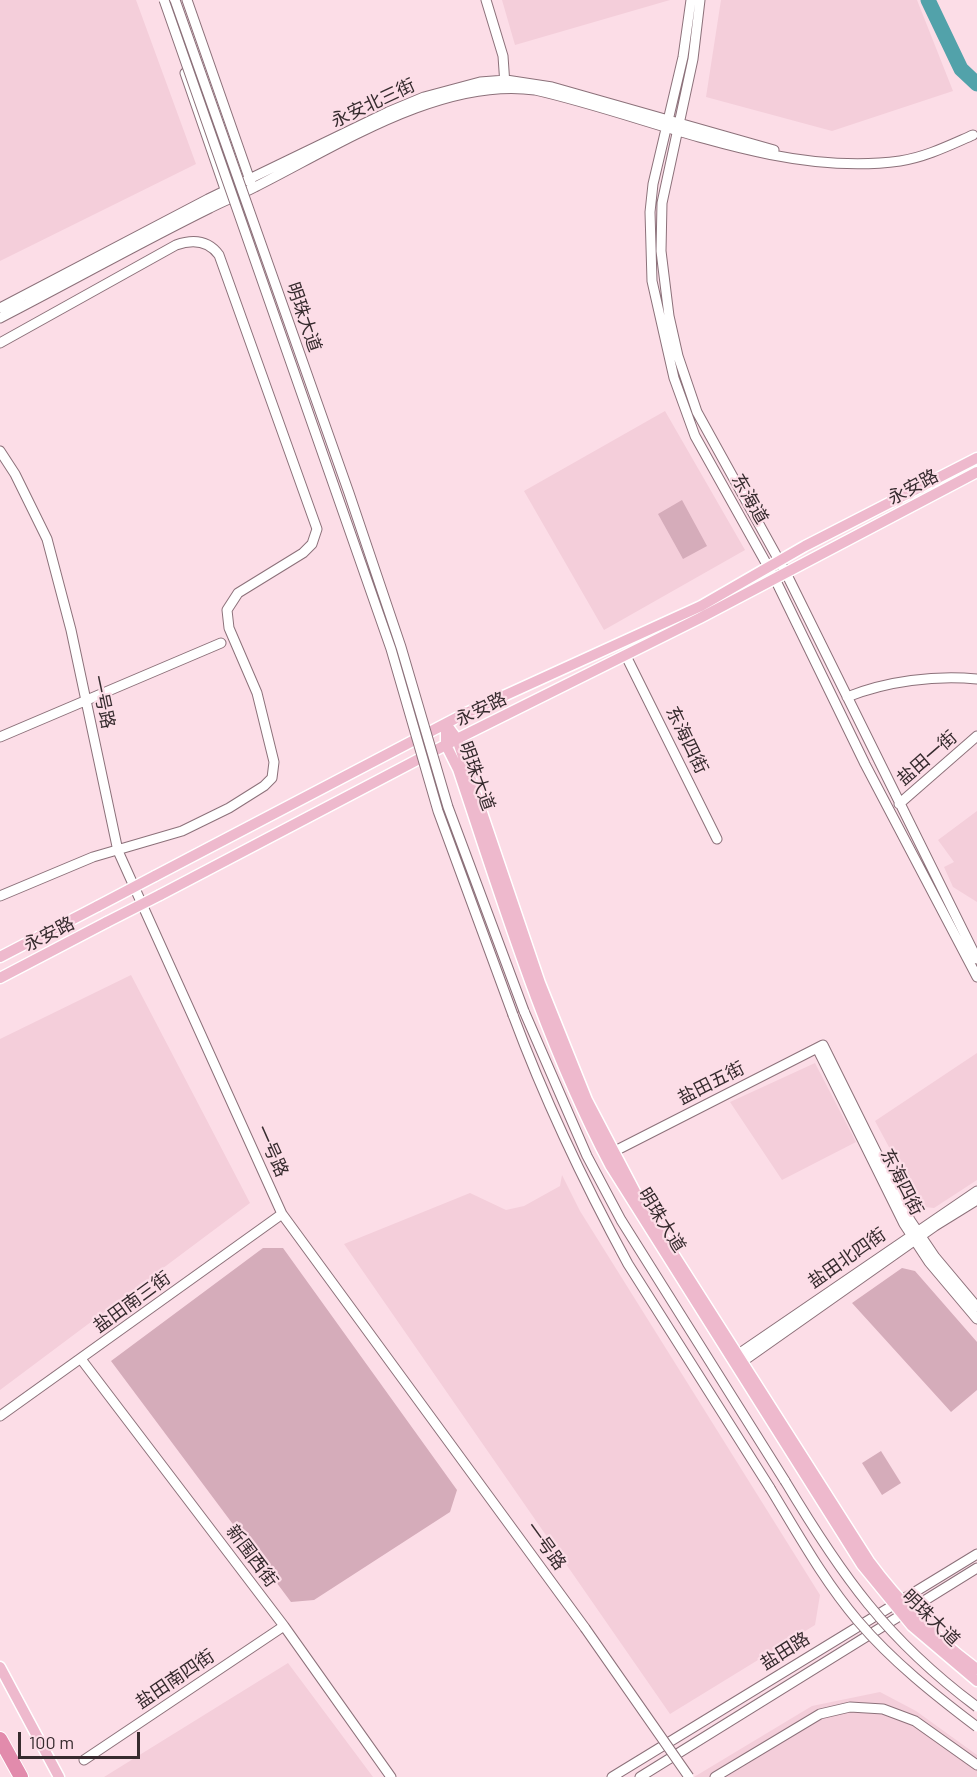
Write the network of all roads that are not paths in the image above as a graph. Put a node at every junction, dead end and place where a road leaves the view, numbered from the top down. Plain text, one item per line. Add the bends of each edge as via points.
1 (162, 0) edge
2 (175, 0) edge
3 (187, 0) edge
4 (486, 0) edge
5 (691, 0) edge
6 (700, 0) edge
7 (506, 83) junction
8 (667, 122) junction
9 (677, 125) junction
10 (973, 135) dead end
11 (251, 185) junction
12 (226, 192) junction
13 (237, 196) junction
14 (0, 308) edge
15 (0, 318) edge
16 (0, 343) edge
17 (0, 451) edge
18 (977, 458) edge
19 (977, 472) edge
20 (780, 562) junction
21 (769, 567) junction
22 (786, 573) junction
23 (775, 579) junction
24 (221, 643) dead end
25 (626, 656) junction
26 (977, 679) edge
27 (848, 697) junction
28 (86, 700) junction
29 (446, 724) junction
30 (977, 736) edge
31 (0, 737) edge
32 (457, 739) junction
33 (446, 745) junction
34 (899, 804) junction
35 (717, 839) dead end
36 (118, 851) junction
37 (0, 896) edge
38 (0, 957) edge
39 (977, 959) edge
40 (977, 977) edge
41 (0, 978) edge
42 (820, 1046) joint
43 (613, 1152) junction
44 (977, 1191) edge
45 (977, 1200) edge
46 (282, 1214) junction
47 (916, 1235) junction
48 (977, 1307) edge
49 (977, 1319) edge
50 (81, 1359) junction
51 (740, 1359) junction
52 (0, 1416) edge
53 (977, 1554) edge
54 (977, 1568) edge
55 (896, 1602) junction
56 (904, 1612) junction
57 (284, 1626) junction
58 (0, 1667) edge
59 (977, 1669) edge
60 (977, 1681) edge
61 (977, 1707) edge
62 (977, 1727) edge
63 (0, 1739) edge
64 (84, 1760) dead end
65 (977, 1766) edge
66 (21, 1777) edge
67 (59, 1777) edge
68 (391, 1777) edge
69 (612, 1777) edge
70 (639, 1777) edge
71 (689, 1777) edge
72 (715, 1777) edge

1 - 12 street, 明珠大道
1 - 62 street, 明珠大道, bridge via 391,649 438,811 551,1110 628,1264 819,1569 858,1621 905,1669
2 - 61 street, 明珠大道, bridge via 349,493 401,647 448,807 524,1011 587,1156 621,1220 834,1561 872,1611 917,1658
3 - 11 street
4 - 7 street via 503,56
5 - 8 street, 东海道 via 683,57
6 - 9 street, 东海道 via 693,59
7 - 8 street, 永安北三街
7 - 11 street, 永安北三街 via 415,110
8 - 9 street, 永安北三街
8 - 21 street, 东海道 via 650,212 652,281 662,332 695,436
9 - 10 street, 永安北三街 via 826,163 901,161
9 - 20 street, 东海道 via 661,227 676,347 697,412
11 - 12 street, 永安北三街
11 - 13 street, 永安北三街
12 - 13 street
12 - 14 street, 永安北三街
13 - 15 street, 永安北三街
16 - 36 street via 176,245 196,241 213,247 317,529 303,554 238,593 227,610 229,628 257,693 274,762 272,778 229,808 191,826
17 - 28 street, 一号路 via 47,539
18 - 20 main road, 永安路
19 - 22 main road, 永安路
20 - 21 main road, 永安路
20 - 22 street, 东海道
21 - 23 street, 东海道
21 - 29 main road, 永安路 via 700,606
22 - 23 main road, 永安路
22 - 27 street, 东海道
23 - 25 main road, 永安路
23 - 40 street, 东海道 via 865,764
24 - 28 street
25 - 32 main road, 永安路
25 - 35 street, 东海四街
26 - 27 street via 944,678 891,685
27 - 34 street, 东海道
28 - 31 street
28 - 36 street, 一号路
29 - 32 main road, 明珠大道
29 - 33 main road, 明珠大道
29 - 38 main road, 永安路, bridge
30 - 34 street, 盐田一街
32 - 33 main road, 永安路
32 - 43 main road, 明珠大道 via 556,1027
33 - 41 main road, 永安路, bridge
33 - 55 main road, 明珠大道 via 458,769 548,1029 595,1136 634,1207 827,1514
34 - 39 street, 东海道
36 - 37 street via 93,857
36 - 46 street, 一号路
42 - 43 street, 盐田五街
42 - 47 street, 东海四街
43 - 51 main road, 明珠大道
44 - 47 street, 盐田北四街
45 - 47 street, 盐田北四街
46 - 50 street, 盐田南三街
46 - 71 street, 一号路, bridge via 585,1628
47 - 48 street, 东海四街
47 - 49 street, 东海四街 via 929,1262
47 - 51 street, 盐田北四街
50 - 52 street, 盐田南三街
50 - 57 street, 新围西街
51 - 55 main road, 明珠大道
53 - 55 street, 盐田路
54 - 56 street, 盐田路
55 - 56 main road, 明珠大道
55 - 69 street, 盐田路
56 - 59 main road, 明珠大道
56 - 60 main road, 明珠大道 via 938,1650
56 - 70 street, 盐田路
57 - 64 street, 盐田南四街
57 - 68 street, 新围西街
58 - 67 main road
63 - 66 highway
65 - 72 street via 915,1721 883,1709 850,1707 820,1714

